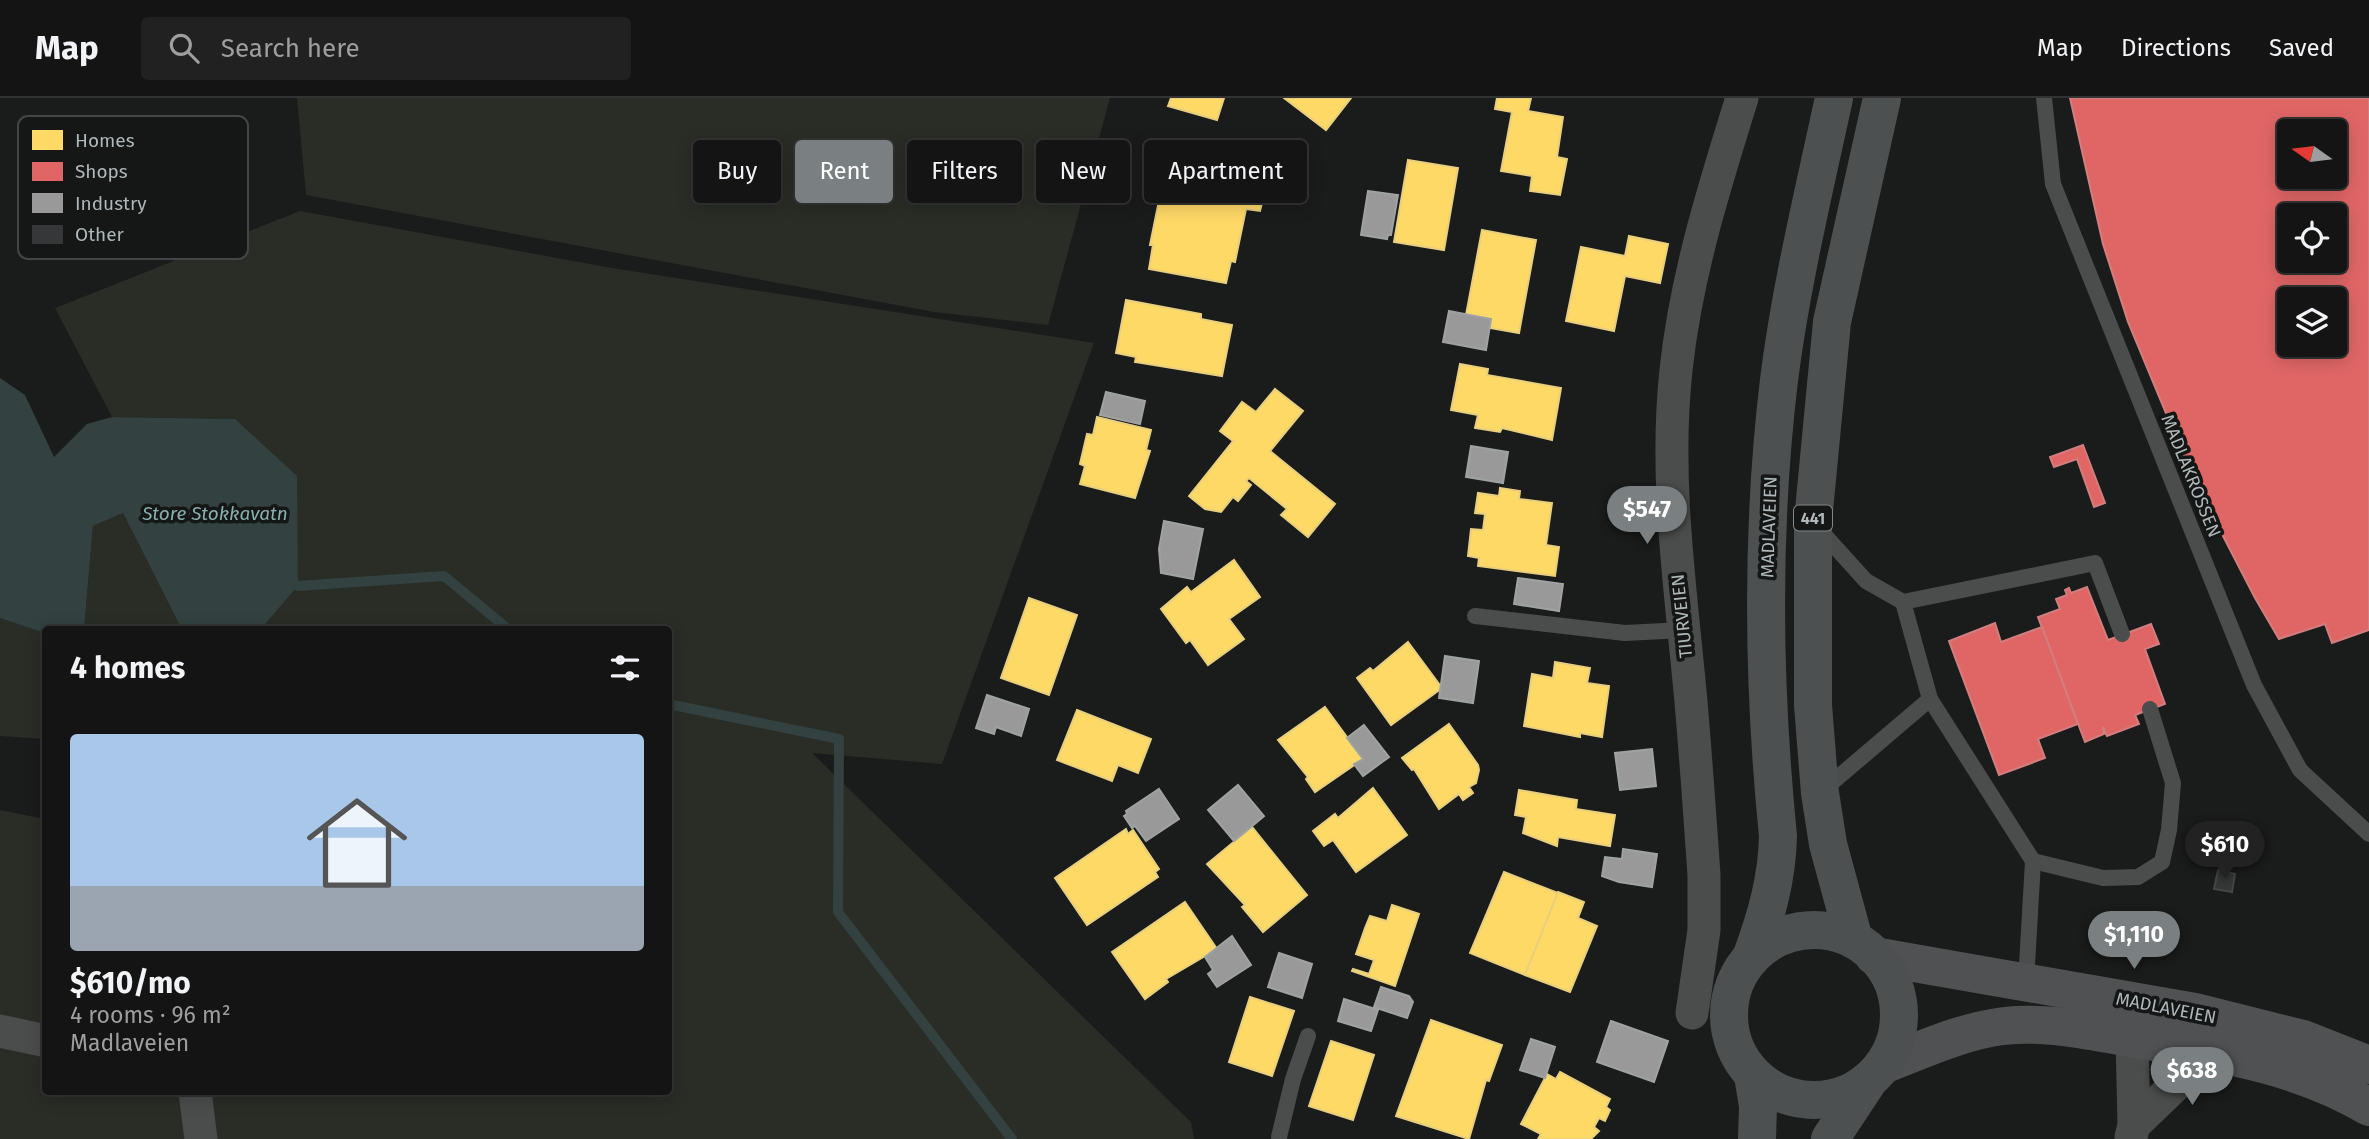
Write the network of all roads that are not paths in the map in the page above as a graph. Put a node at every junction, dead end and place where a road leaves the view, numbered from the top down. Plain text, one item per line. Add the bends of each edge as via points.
1 (1739, 98) edge
2 (1834, 98) edge
3 (1882, 98) edge
4 (2044, 98) edge
5 (1813, 521) junction
6 (1903, 602) junction
7 (1475, 615) dead end
8 (1683, 629) junction
9 (2122, 634) dead end
10 (1930, 699) junction
11 (2150, 709) dead end
12 (1820, 793) junction
13 (2369, 834) edge
14 (2033, 861) junction
15 (1864, 948) junction
16 (1751, 958) junction
17 (2026, 982) junction
18 (1692, 1013) dead end
19 (0, 1031) edge
20 (1308, 1036) dead end
21 (2132, 1038) junction
22 (42, 1040) edge
23 (2212, 1050) junction
24 (2369, 1065) edge
25 (1875, 1074) junction
26 (1753, 1075) junction
27 (195, 1095) edge
28 (2369, 1107) edge
29 (2132, 1132) edge
30 (1279, 1137) dead end
31 (201, 1139) edge
32 (1757, 1139) edge
33 (1830, 1139) edge

1 - 8 street, TIURVEIEN via 1702,224 1676,371 1674,543
2 - 16 main road, MADLAVEIEN / 441 via 1793,288 1770,472 1767,591 1777,869
3 - 5 main road, 441 via 1832,322
4 - 13 lane, MADLAKROSSEN via 2053,184 2254,685 2300,770
5 - 6 lane via 1866,581
5 - 12 main road, 441 via 1813,705
6 - 9 lane via 2095,563
6 - 10 lane
7 - 8 lane via 1625,634
8 - 18 street, TIURVEIEN via 1704,876 1704,930
10 - 12 lane
10 - 14 lane
11 - 14 lane via 2173,783 2162,862 2138,877 2103,878
12 - 15 main road, 441 via 1828,844
14 - 17 lane
15 - 16 main road, 441 via 1833,932 1811,930 1788,934
15 - 17 main road, MADLAVEIEN
15 - 25 main road, 441 via 1888,974 1897,997 1899,1021 1894,1044
16 - 26 main road, 441 via 1729,1004 1730,1030 1738,1054
17 - 24 main road, MADLAVEIEN via 2195,1012 2303,1039
19 - 22 street
20 - 30 lane
21 - 23 main road, MADLAVEIEN
21 - 25 main road, MADLAVEIEN via 2069,1026 2004,1026 1952,1039
21 - 29 street
23 - 28 main road, MADLAVEIEN via 2289,1069
23 - 29 street
25 - 26 main road, 441 via 1845,1095 1809,1100 1773,1090
25 - 33 main road, 441
26 - 32 main road, 441
27 - 31 street

